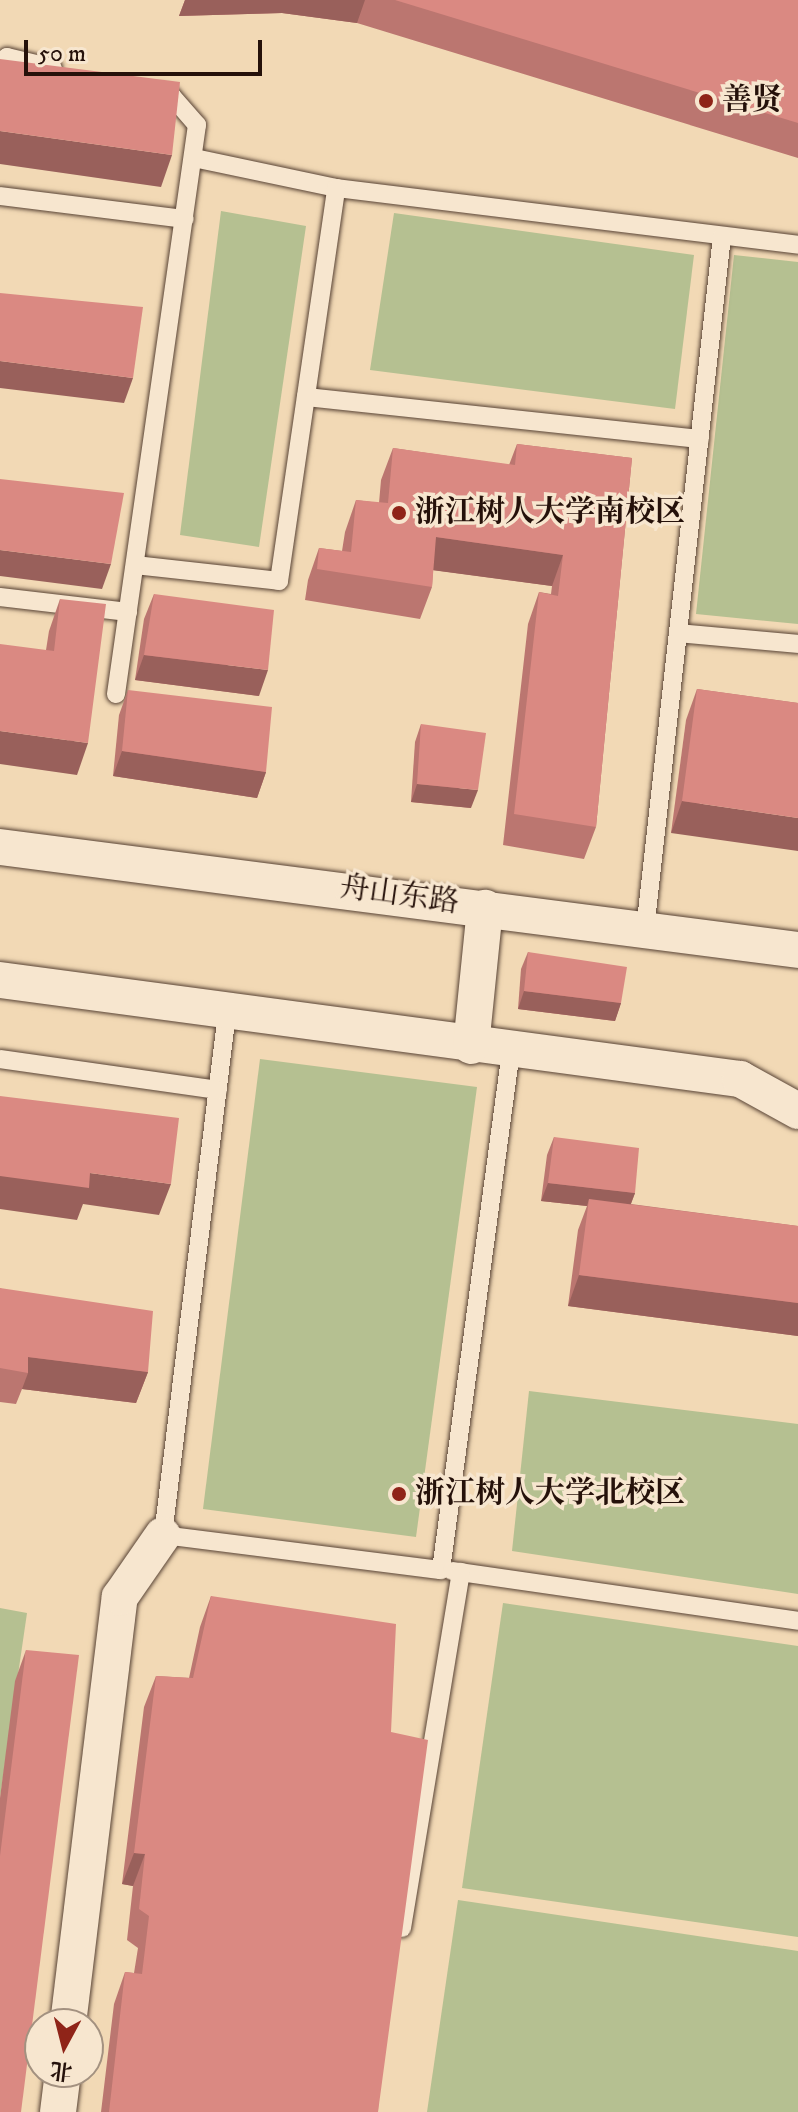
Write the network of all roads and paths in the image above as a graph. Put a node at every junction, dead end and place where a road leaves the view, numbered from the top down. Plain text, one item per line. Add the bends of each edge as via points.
1 (0, 64) edge
2 (67, 71) edge
3 (142, 89) edge
4 (194, 158) junction
5 (336, 188) junction
6 (0, 196) edge
7 (185, 219) junction
8 (722, 236) junction
9 (798, 245) edge
10 (306, 397) junction
11 (700, 439) junction
12 (135, 565) junction
13 (0, 597) edge
14 (128, 612) junction
15 (678, 633) junction
16 (798, 644) edge
17 (116, 694) dead end
18 (0, 847) edge
19 (485, 908) junction
20 (645, 930) junction
21 (798, 950) edge
22 (0, 980) edge
23 (227, 1013) junction
24 (471, 1046) junction
25 (511, 1051) junction
26 (0, 1059) edge
27 (218, 1090) junction
28 (798, 1111) edge
29 (163, 1535) junction
30 (441, 1570) junction
31 (461, 1572) junction
32 (798, 1621) edge
33 (400, 1942) edge
34 (70, 2008) edge
35 (61, 2088) edge
36 (58, 2112) edge

1 - 2 lane via 7,57
3 - 4 lane via 172,96 197,125
4 - 5 lane
4 - 7 lane
5 - 8 lane
5 - 10 lane
6 - 7 lane
7 - 12 lane
8 - 9 lane
8 - 11 lane
10 - 11 lane
10 - 12 lane via 279,581
11 - 15 lane
12 - 14 lane
13 - 14 lane
14 - 17 lane
15 - 16 lane
15 - 20 lane
18 - 19 street, 舟山东路
19 - 20 street, 舟山东路
19 - 24 street
20 - 21 street, 舟山东路
22 - 23 street
23 - 24 street
23 - 27 lane
24 - 25 street
25 - 28 street via 740,1079
25 - 30 lane
26 - 27 lane
27 - 29 lane
29 - 30 lane
29 - 34 street via 120,1597
30 - 31 lane
31 - 32 lane
31 - 33 lane
35 - 36 street

